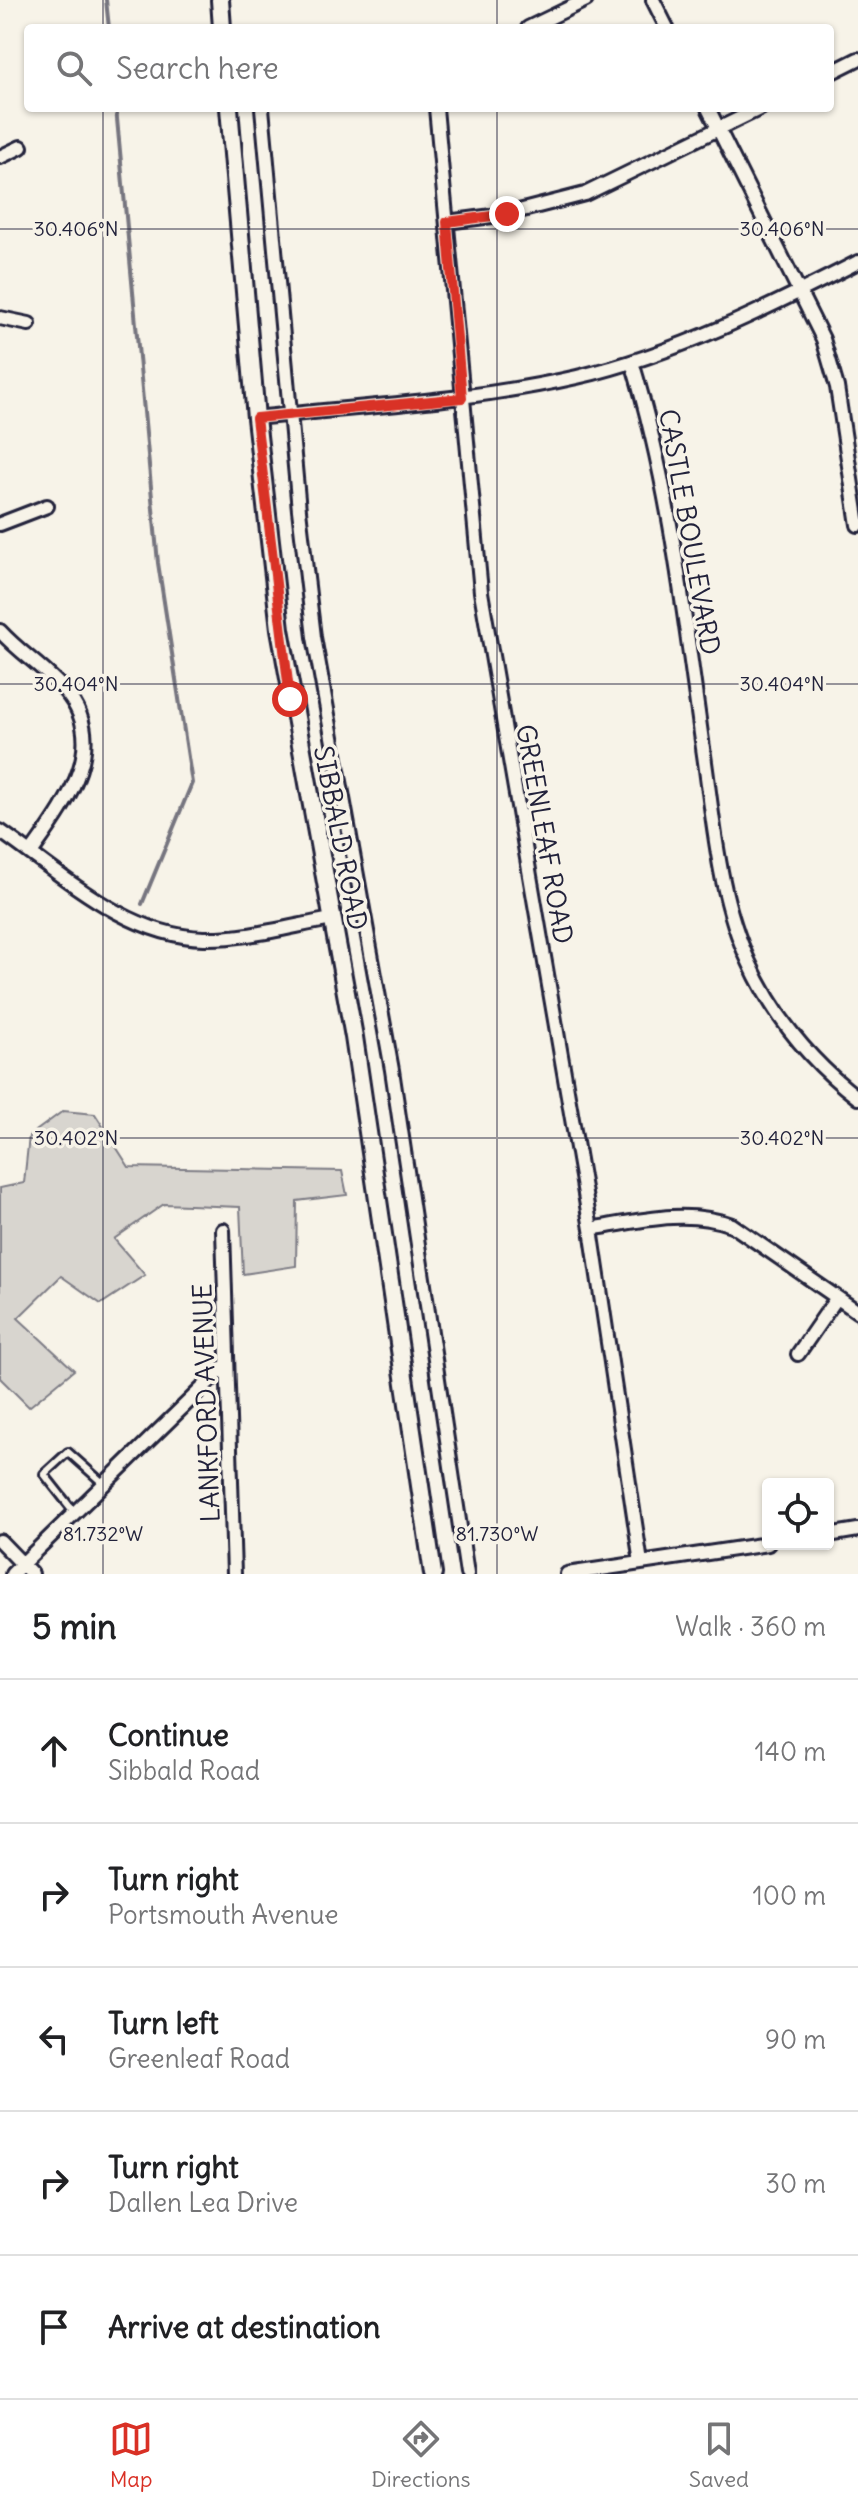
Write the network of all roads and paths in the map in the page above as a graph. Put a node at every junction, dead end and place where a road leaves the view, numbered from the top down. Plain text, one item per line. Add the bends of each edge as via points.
1 (220, 0) edge
2 (586, 0) edge
3 (653, 0) edge
4 (222, 24) edge
5 (536, 24) edge
6 (665, 24) edge
7 (858, 59) edge
8 (834, 71) edge
9 (229, 112) edge
10 (262, 112) edge
11 (436, 112) edge
12 (710, 112) edge
13 (753, 112) edge
14 (719, 129) junction
15 (21, 147) dead end
16 (0, 157) edge
17 (447, 222) junction
18 (858, 262) edge
19 (802, 291) junction
20 (0, 318) edge
21 (29, 324) dead end
22 (632, 362) junction
23 (462, 398) junction
24 (291, 414) junction
25 (256, 418) junction
26 (47, 506) dead end
27 (0, 524) edge
28 (858, 525) edge
29 (0, 631) edge
30 (0, 831) edge
31 (31, 853) junction
32 (332, 919) junction
33 (858, 1098) edge
34 (591, 1229) junction
35 (223, 1230) dead end
36 (836, 1299) junction
37 (858, 1312) edge
38 (798, 1354) dead end
39 (227, 1364) junction
40 (104, 1484) junction
41 (74, 1512) junction
42 (858, 1530) edge
43 (834, 1534) edge
44 (0, 1541) edge
45 (762, 1545) edge
46 (641, 1563) junction
47 (22, 1564) junction
48 (12, 1574) edge
49 (32, 1574) edge
50 (234, 1574) edge
51 (433, 1574) edge
52 (467, 1574) edge
53 (567, 1574) edge

1 - 4 street
2 - 5 street
3 - 6 street
7 - 8 street
9 - 25 street, SIBBALD ROAD
10 - 24 street
11 - 17 street, GREENLEAF ROAD
12 - 14 street
13 - 14 street
14 - 17 street via 585,194 507,214
14 - 19 street
15 - 16 street
17 - 23 street, GREENLEAF ROAD
18 - 19 street
19 - 22 street
19 - 28 street via 831,362
20 - 21 street
22 - 23 street
22 - 33 street, CASTLE BOULEVARD via 664,482 721,872 739,938 780,1019
23 - 24 street
23 - 34 street, GREENLEAF ROAD via 481,592
24 - 25 street
24 - 52 street via 314,637 392,1070
25 - 32 street, SIBBALD ROAD via 284,657
26 - 27 street
29 - 31 street via 66,692 76,706 85,742 78,782
30 - 31 street
31 - 32 street via 120,915 175,934 225,937
32 - 51 street, SIBBALD ROAD
34 - 36 street via 679,1215 715,1219 732,1225
34 - 46 street, GREENLEAF ROAD
35 - 39 street, LANKFORD AVENUE
36 - 37 street
36 - 38 street
39 - 40 street
39 - 50 street, LANKFORD AVENUE
40 - 41 street
40 - 41 lane via 68,1452 44,1474
41 - 47 street
42 - 43 street
44 - 47 street
45 - 46 street
46 - 53 street
47 - 48 street
47 - 49 street

